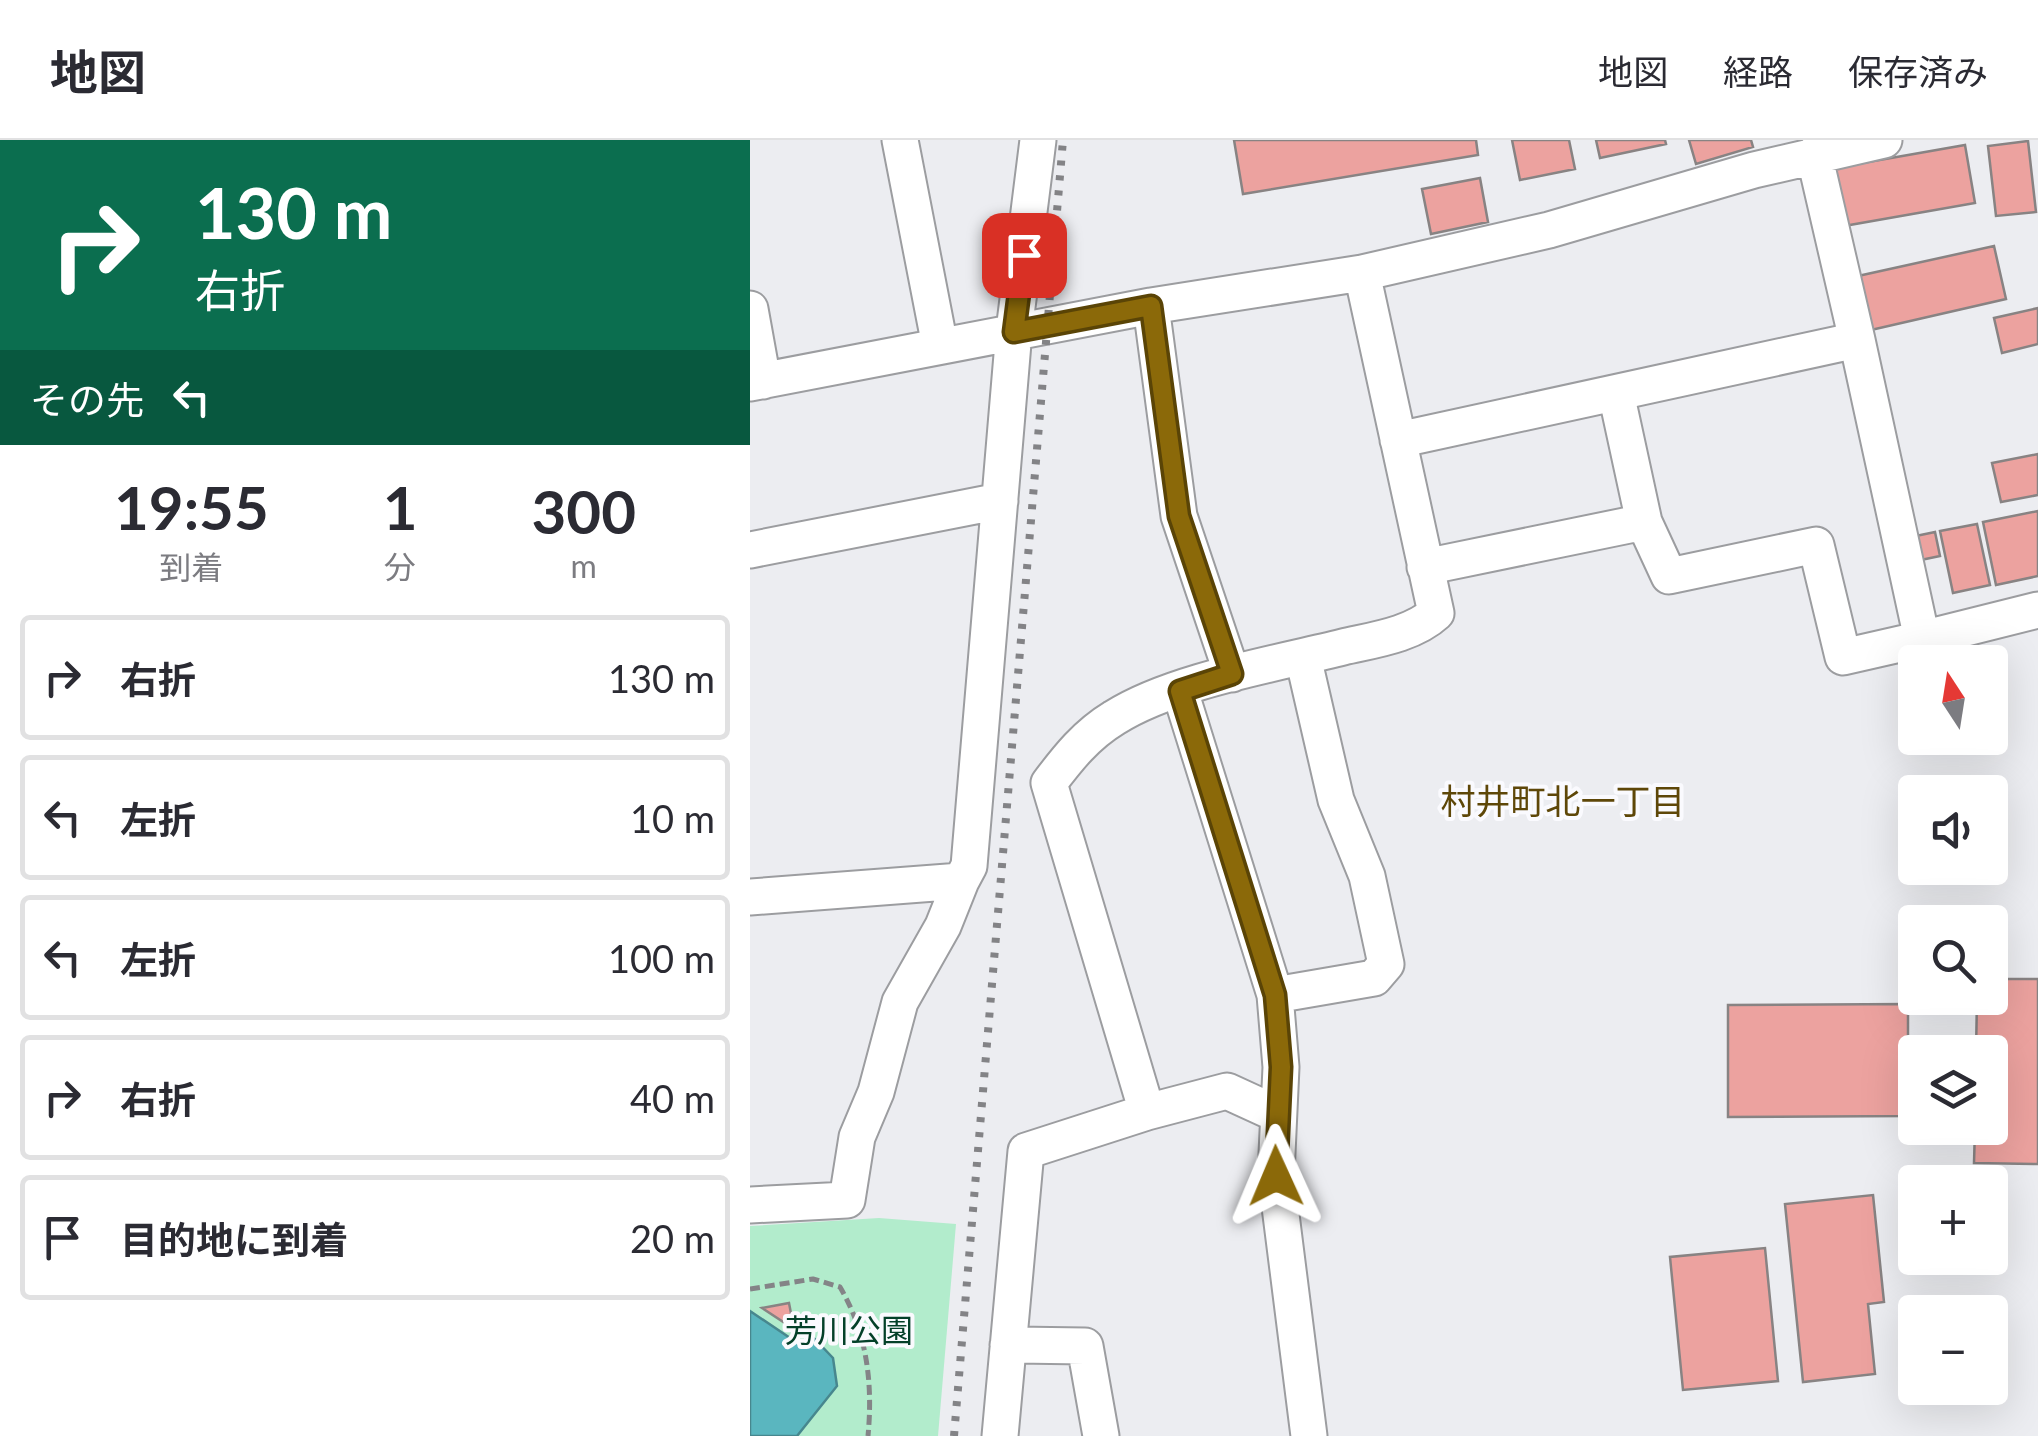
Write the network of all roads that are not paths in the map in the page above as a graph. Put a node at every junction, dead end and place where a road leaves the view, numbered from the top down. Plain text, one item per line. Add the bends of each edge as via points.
1 (900, 140) edge
2 (1038, 140) edge
3 (1862, 142) edge
4 (1814, 154) junction
5 (1362, 273) junction
6 (1151, 306) junction
7 (750, 309) edge
8 (1014, 332) junction
9 (1857, 340) junction
10 (940, 346) junction
11 (757, 382) edge
12 (1616, 393) junction
13 (1398, 440) junction
14 (1000, 501) junction
15 (1644, 522) junction
16 (750, 550) edge
17 (1425, 567) junction
18 (2038, 610) edge
19 (1922, 639) junction
20 (1303, 657) junction
21 (1232, 674) junction
22 (1180, 691) junction
23 (960, 881) junction
24 (750, 897) edge
25 (1275, 995) junction
26 (1147, 1112) junction
27 (1276, 1113) junction
28 (750, 1205) edge
29 (1008, 1346) junction
30 (1000, 1436) edge
31 (1102, 1436) edge
32 (1309, 1436) edge

1 - 10 street
2 - 8 street
3 - 4 street
4 - 5 street via 1549,230
4 - 9 street
5 - 6 street
5 - 13 street
6 - 8 street
6 - 21 street via 1179,516
7 - 11 street
8 - 10 street
8 - 14 street
9 - 12 street
9 - 19 street
10 - 11 street
12 - 13 street
12 - 15 street
13 - 17 street
14 - 16 street
14 - 23 street via 969,866
15 - 17 street
15 - 19 street via 1668,576 1816,545 1843,657
17 - 20 street via 1436,613 1424,624
18 - 19 street
20 - 21 street
20 - 25 street via 1336,800 1367,876 1386,964 1374,978
21 - 22 street
22 - 25 street
22 - 26 street via 1116,716 1079,744 1049,783
23 - 24 street
23 - 28 street via 900,1002 857,1137 847,1200
25 - 27 street via 1281,1067
26 - 27 street via 1227,1091
26 - 29 street via 1026,1151
27 - 32 street via 1276,1176
29 - 30 street
29 - 31 street via 1085,1346

